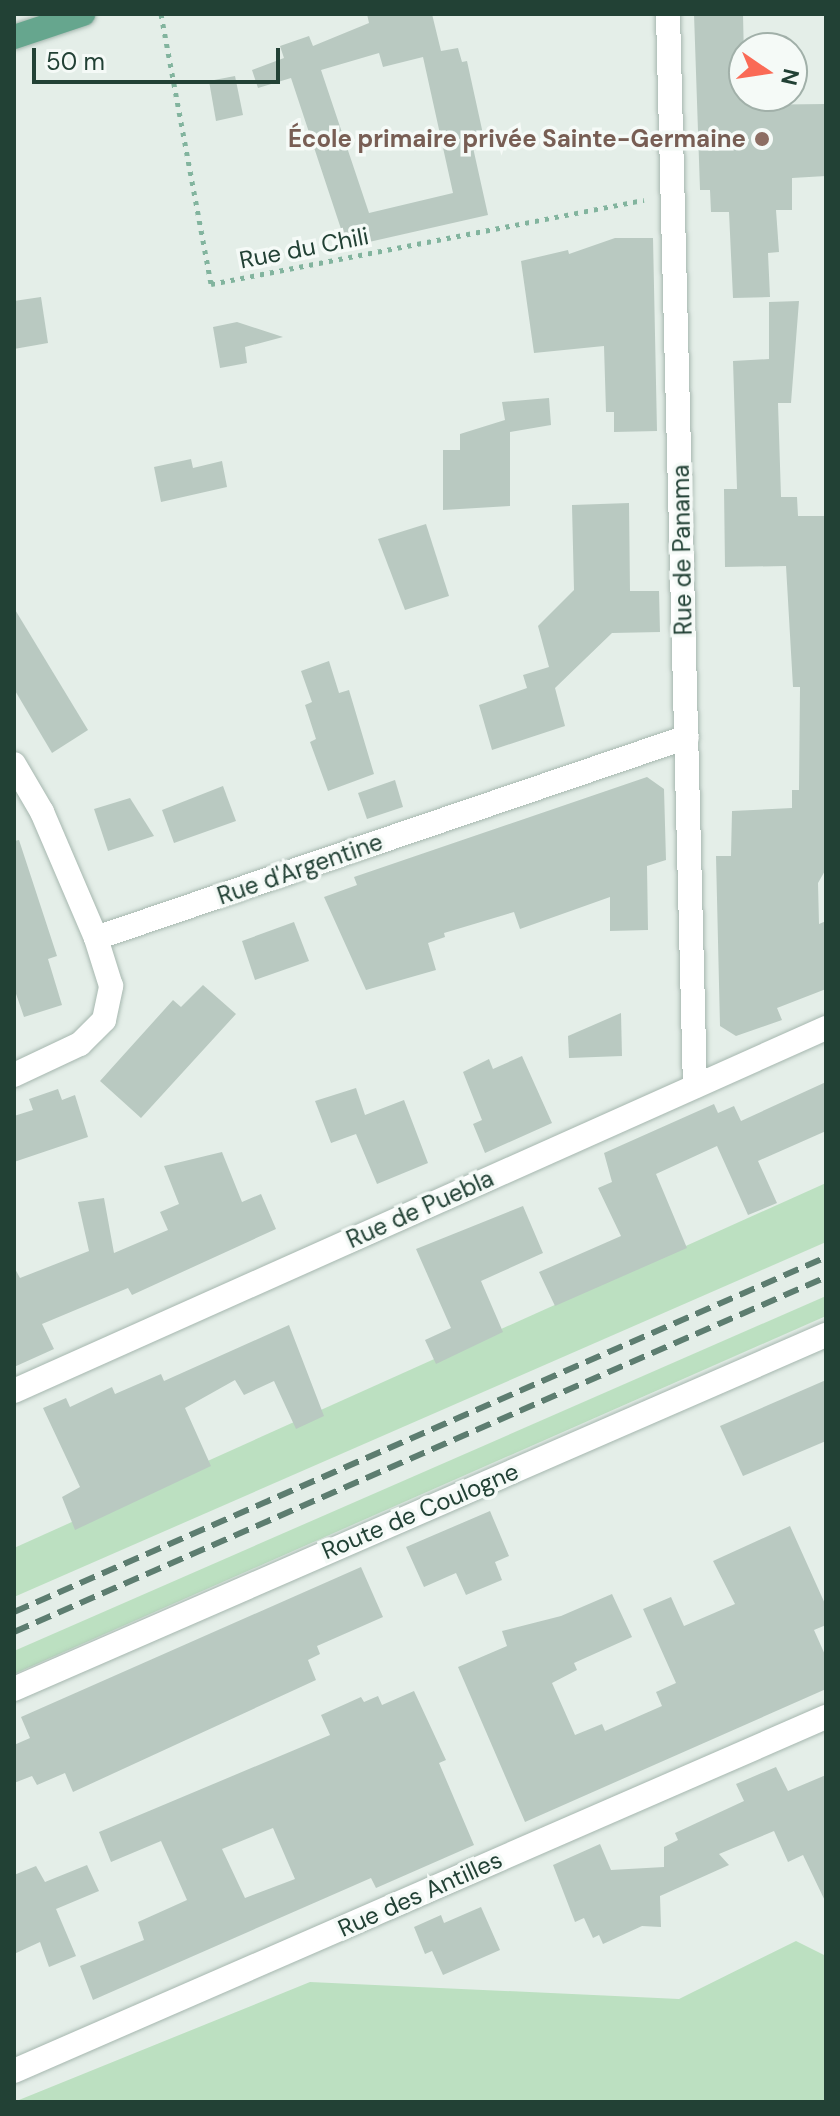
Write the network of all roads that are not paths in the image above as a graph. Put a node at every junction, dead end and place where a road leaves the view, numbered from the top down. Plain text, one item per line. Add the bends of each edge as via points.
1 (83, 14) edge
2 (668, 14) edge
3 (14, 37) edge
4 (687, 737) junction
5 (14, 764) edge
6 (96, 938) junction
7 (826, 1028) edge
8 (14, 1075) edge
9 (695, 1086) junction
10 (826, 1335) edge
11 (14, 1391) edge
12 (14, 1689) edge
13 (826, 1717) edge
14 (14, 2071) edge

1 - 3 main road
2 - 4 street, Rue de Panama
4 - 6 street, Rue d'Argentine
4 - 9 street, Rue de Panama
5 - 6 street via 42,812
6 - 8 street via 111,986 104,1020 80,1044
7 - 9 street, Rue de Puebla
9 - 11 street, Rue de Puebla
10 - 12 street, Route de Coulogne
13 - 14 street, Rue des Antilles

